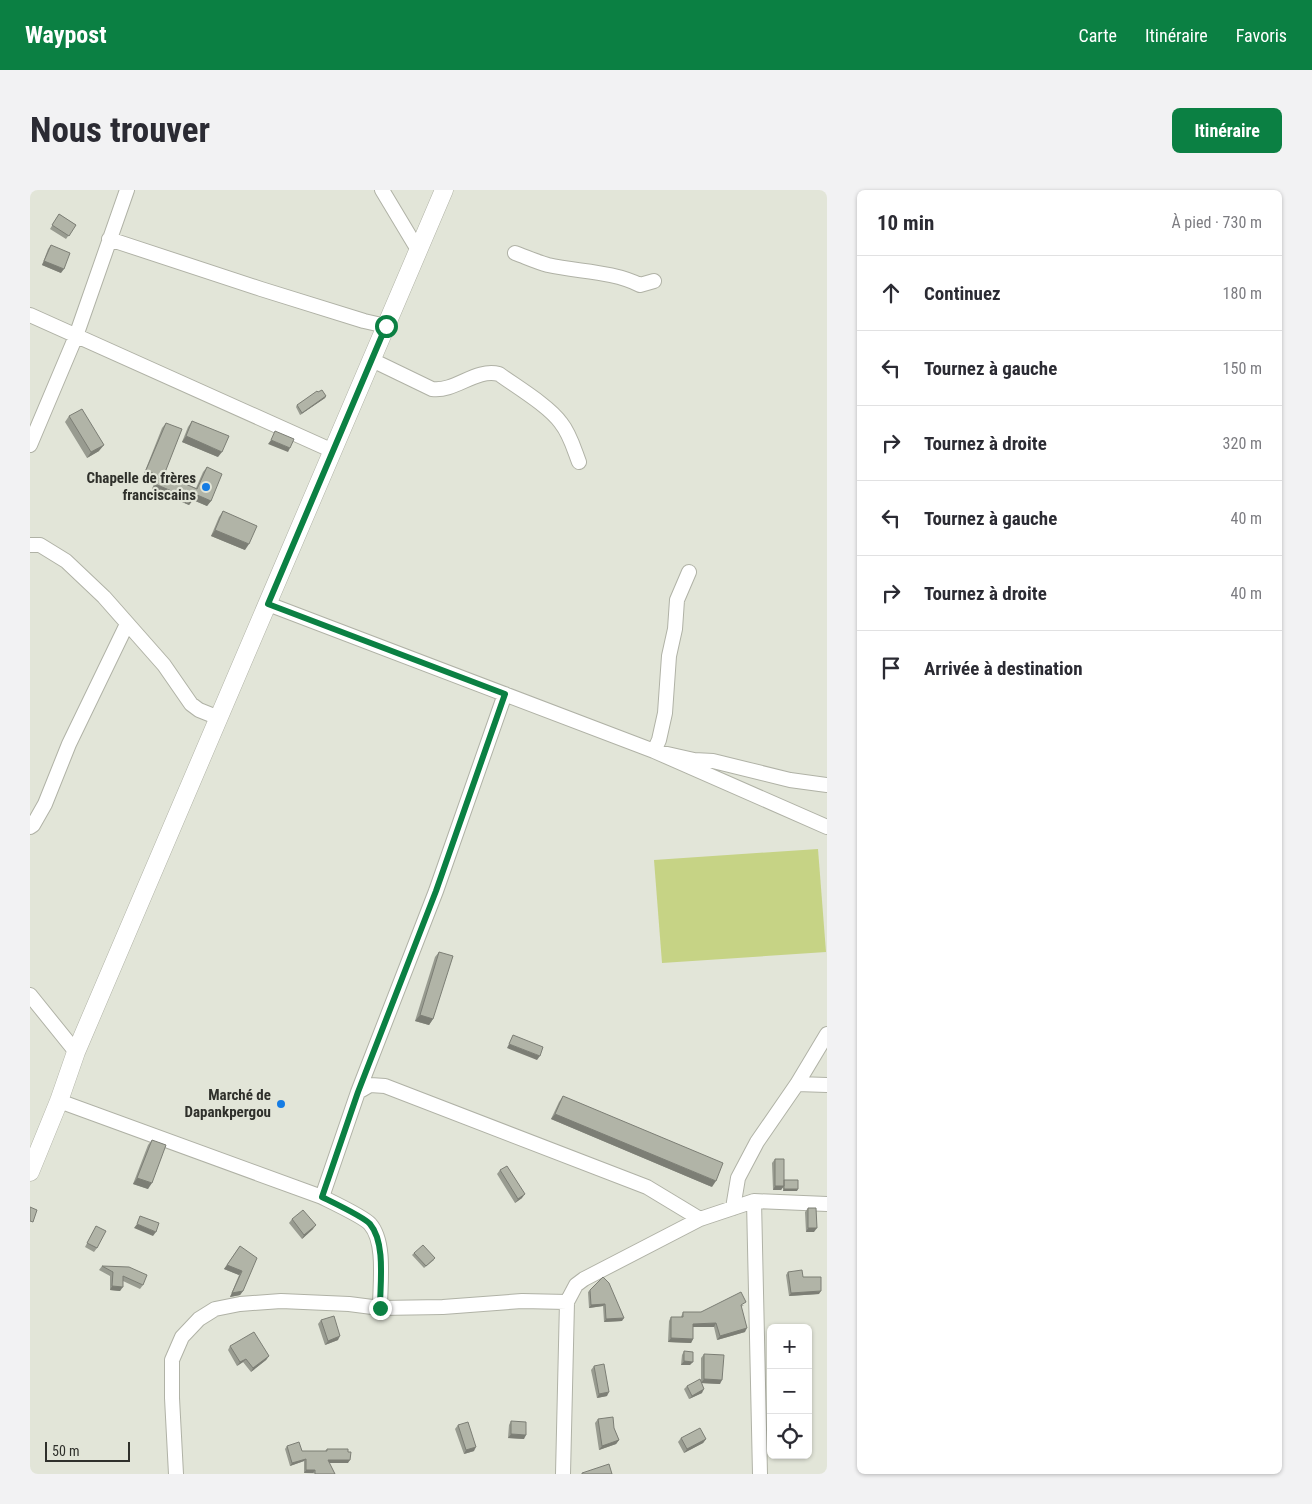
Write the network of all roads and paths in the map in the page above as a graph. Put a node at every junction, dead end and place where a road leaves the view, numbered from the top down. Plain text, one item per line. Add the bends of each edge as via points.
1 (127, 190) edge
2 (382, 190) edge
3 (444, 190) edge
4 (109, 240) junction
5 (418, 250) junction
6 (515, 254) dead end
7 (654, 281) dead end
8 (30, 315) edge
9 (386, 326) junction
10 (76, 336) junction
11 (372, 360) junction
12 (30, 445) edge
13 (333, 451) junction
14 (579, 462) dead end
15 (30, 545) edge
16 (689, 572) dead end
17 (268, 604) junction
18 (127, 624) junction
19 (505, 694) junction
20 (219, 718) junction
21 (654, 751) junction
22 (827, 785) edge
23 (30, 827) edge
24 (827, 827) edge
25 (30, 995) edge
26 (827, 1034) edge
27 (76, 1052) junction
28 (797, 1084) junction
29 (827, 1084) edge
30 (358, 1092) junction
31 (59, 1101) junction
32 (30, 1172) edge
33 (322, 1197) junction
34 (754, 1201) junction
35 (827, 1204) edge
36 (733, 1208) junction
37 (700, 1219) junction
38 (567, 1302) junction
39 (380, 1308) junction
40 (176, 1474) edge
41 (563, 1474) edge
42 (760, 1474) edge

1 - 4 street
2 - 5 street
3 - 5 main road
4 - 9 street
4 - 10 street
5 - 9 main road
6 - 7 street via 548,265 600,273 640,285
8 - 10 street
9 - 11 main road
10 - 12 street
10 - 13 street
11 - 13 main road
11 - 14 street via 439,390 484,373 498,374 560,421
13 - 17 main road
15 - 18 street via 40,545 66,561
16 - 21 street via 677,600 665,713
17 - 19 street
17 - 20 main road
18 - 20 street via 168,670 191,704
18 - 23 street via 45,804
19 - 21 street
19 - 30 street via 436,891
20 - 27 main road
21 - 22 street
21 - 24 street
25 - 27 street
26 - 28 street
27 - 31 main road
28 - 29 street
28 - 36 street via 756,1142 738,1178
30 - 33 street
30 - 37 street via 370,1085 385,1086 647,1187
31 - 32 main road
31 - 33 street
33 - 39 street via 369,1223 378,1237
34 - 35 street
34 - 36 street
34 - 42 street
36 - 37 street
37 - 38 street via 584,1279 576,1285
38 - 39 street via 522,1300 443,1307
38 - 41 street
39 - 40 street via 281,1301 226,1306 199,1319 182,1338 172,1360

